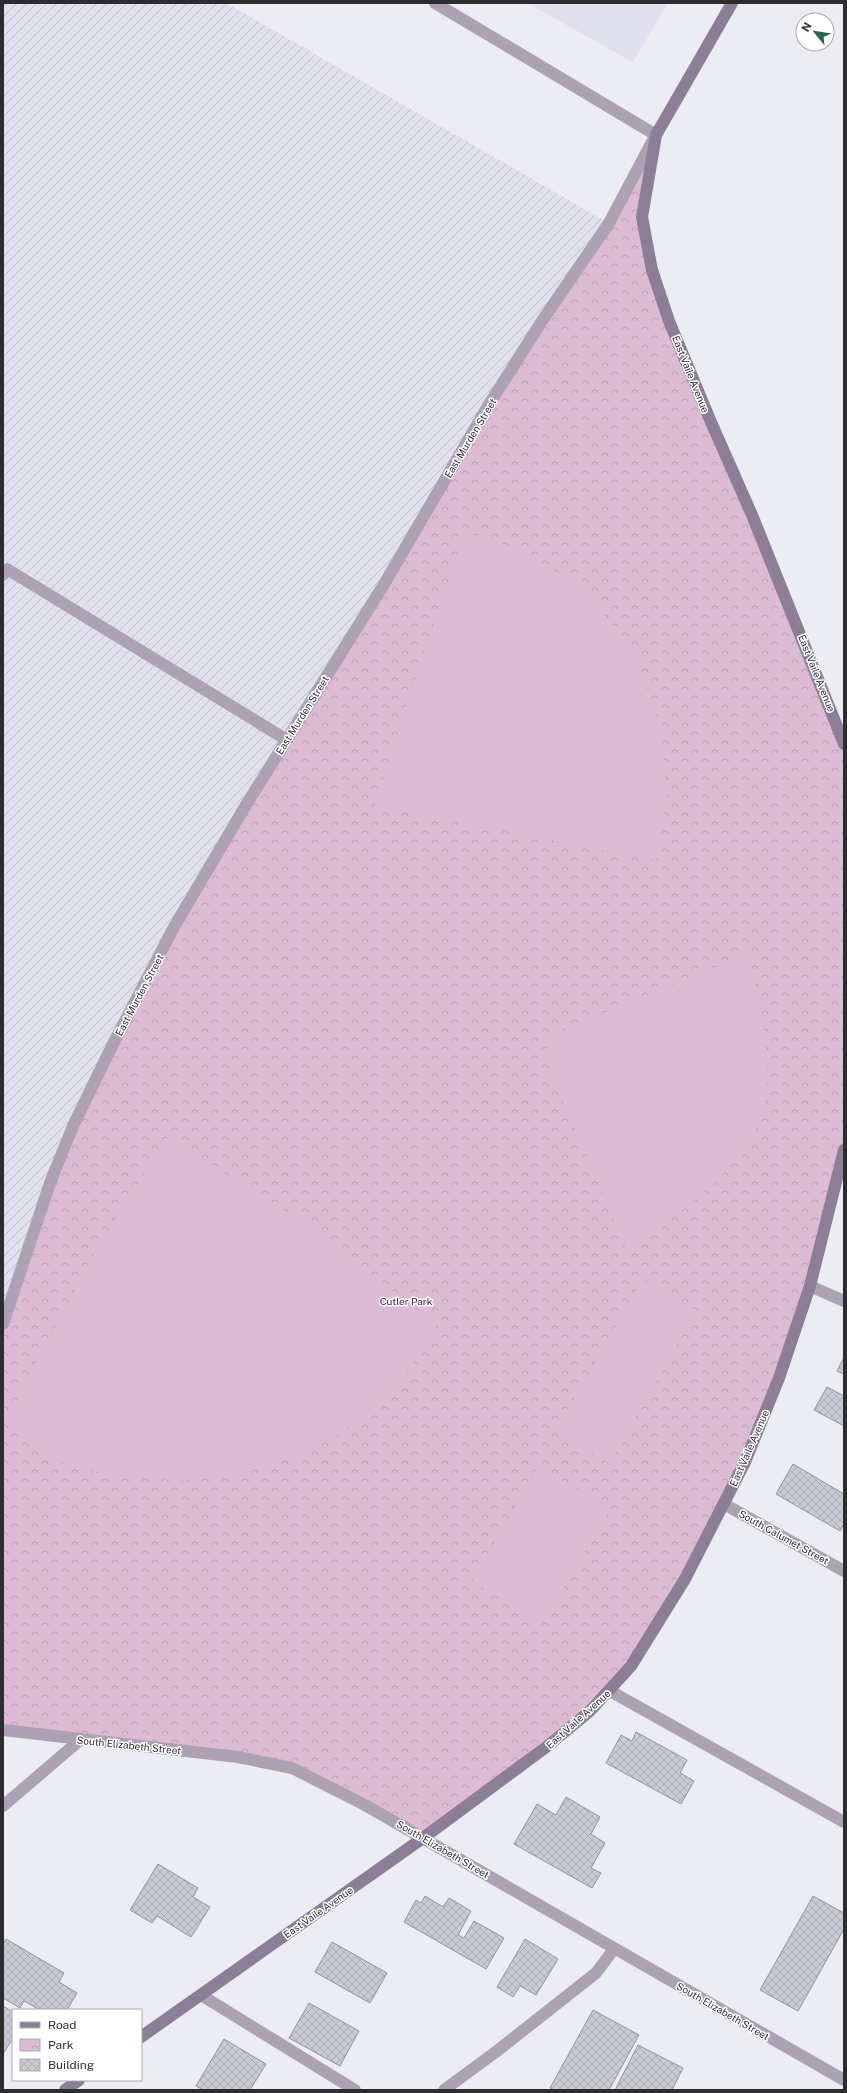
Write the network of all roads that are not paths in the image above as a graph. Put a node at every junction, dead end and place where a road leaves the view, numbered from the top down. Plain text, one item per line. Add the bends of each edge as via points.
1 (435, 3) edge
2 (732, 3) edge
3 (656, 135) junction
4 (3, 575) edge
5 (287, 740) junction
6 (844, 744) edge
7 (844, 1150) edge
8 (810, 1286) junction
9 (844, 1301) edge
10 (3, 1324) edge
11 (724, 1504) junction
12 (844, 1571) edge
13 (610, 1691) junction
14 (3, 1730) edge
15 (80, 1740) junction
16 (3, 1806) edge
17 (844, 1822) edge
18 (423, 1838) junction
19 (614, 1949) junction
20 (201, 1995) junction
21 (142, 2036) edge
22 (844, 2080) edge
23 (78, 2081) edge
24 (68, 2089) edge
25 (355, 2090) edge
26 (444, 2090) edge

1 - 3 street
2 - 3 street, East Vaile Avenue
3 - 5 street, East Murden Street via 608,223 488,406 383,586
3 - 6 street, East Vaile Avenue via 642,217 652,270 672,327 752,515
4 - 5 street via 7,569
5 - 10 street, East Murden Street via 174,928 73,1126 50,1183
7 - 8 street, East Vaile Avenue
8 - 9 street
8 - 11 street, East Vaile Avenue via 779,1378 745,1462
11 - 12 street, South Calumet Street
11 - 13 street, East Vaile Avenue via 685,1579 631,1666
13 - 17 street
13 - 18 street, East Vaile Avenue via 549,1745
14 - 15 street, South Elizabeth Street
15 - 16 street
15 - 18 street, South Elizabeth Street via 238,1757 292,1768
18 - 19 street, South Elizabeth Street
18 - 20 street, East Vaile Avenue
19 - 22 street, South Elizabeth Street
19 - 26 street via 596,1973
20 - 21 street, East Vaile Avenue
20 - 25 street
23 - 24 street

